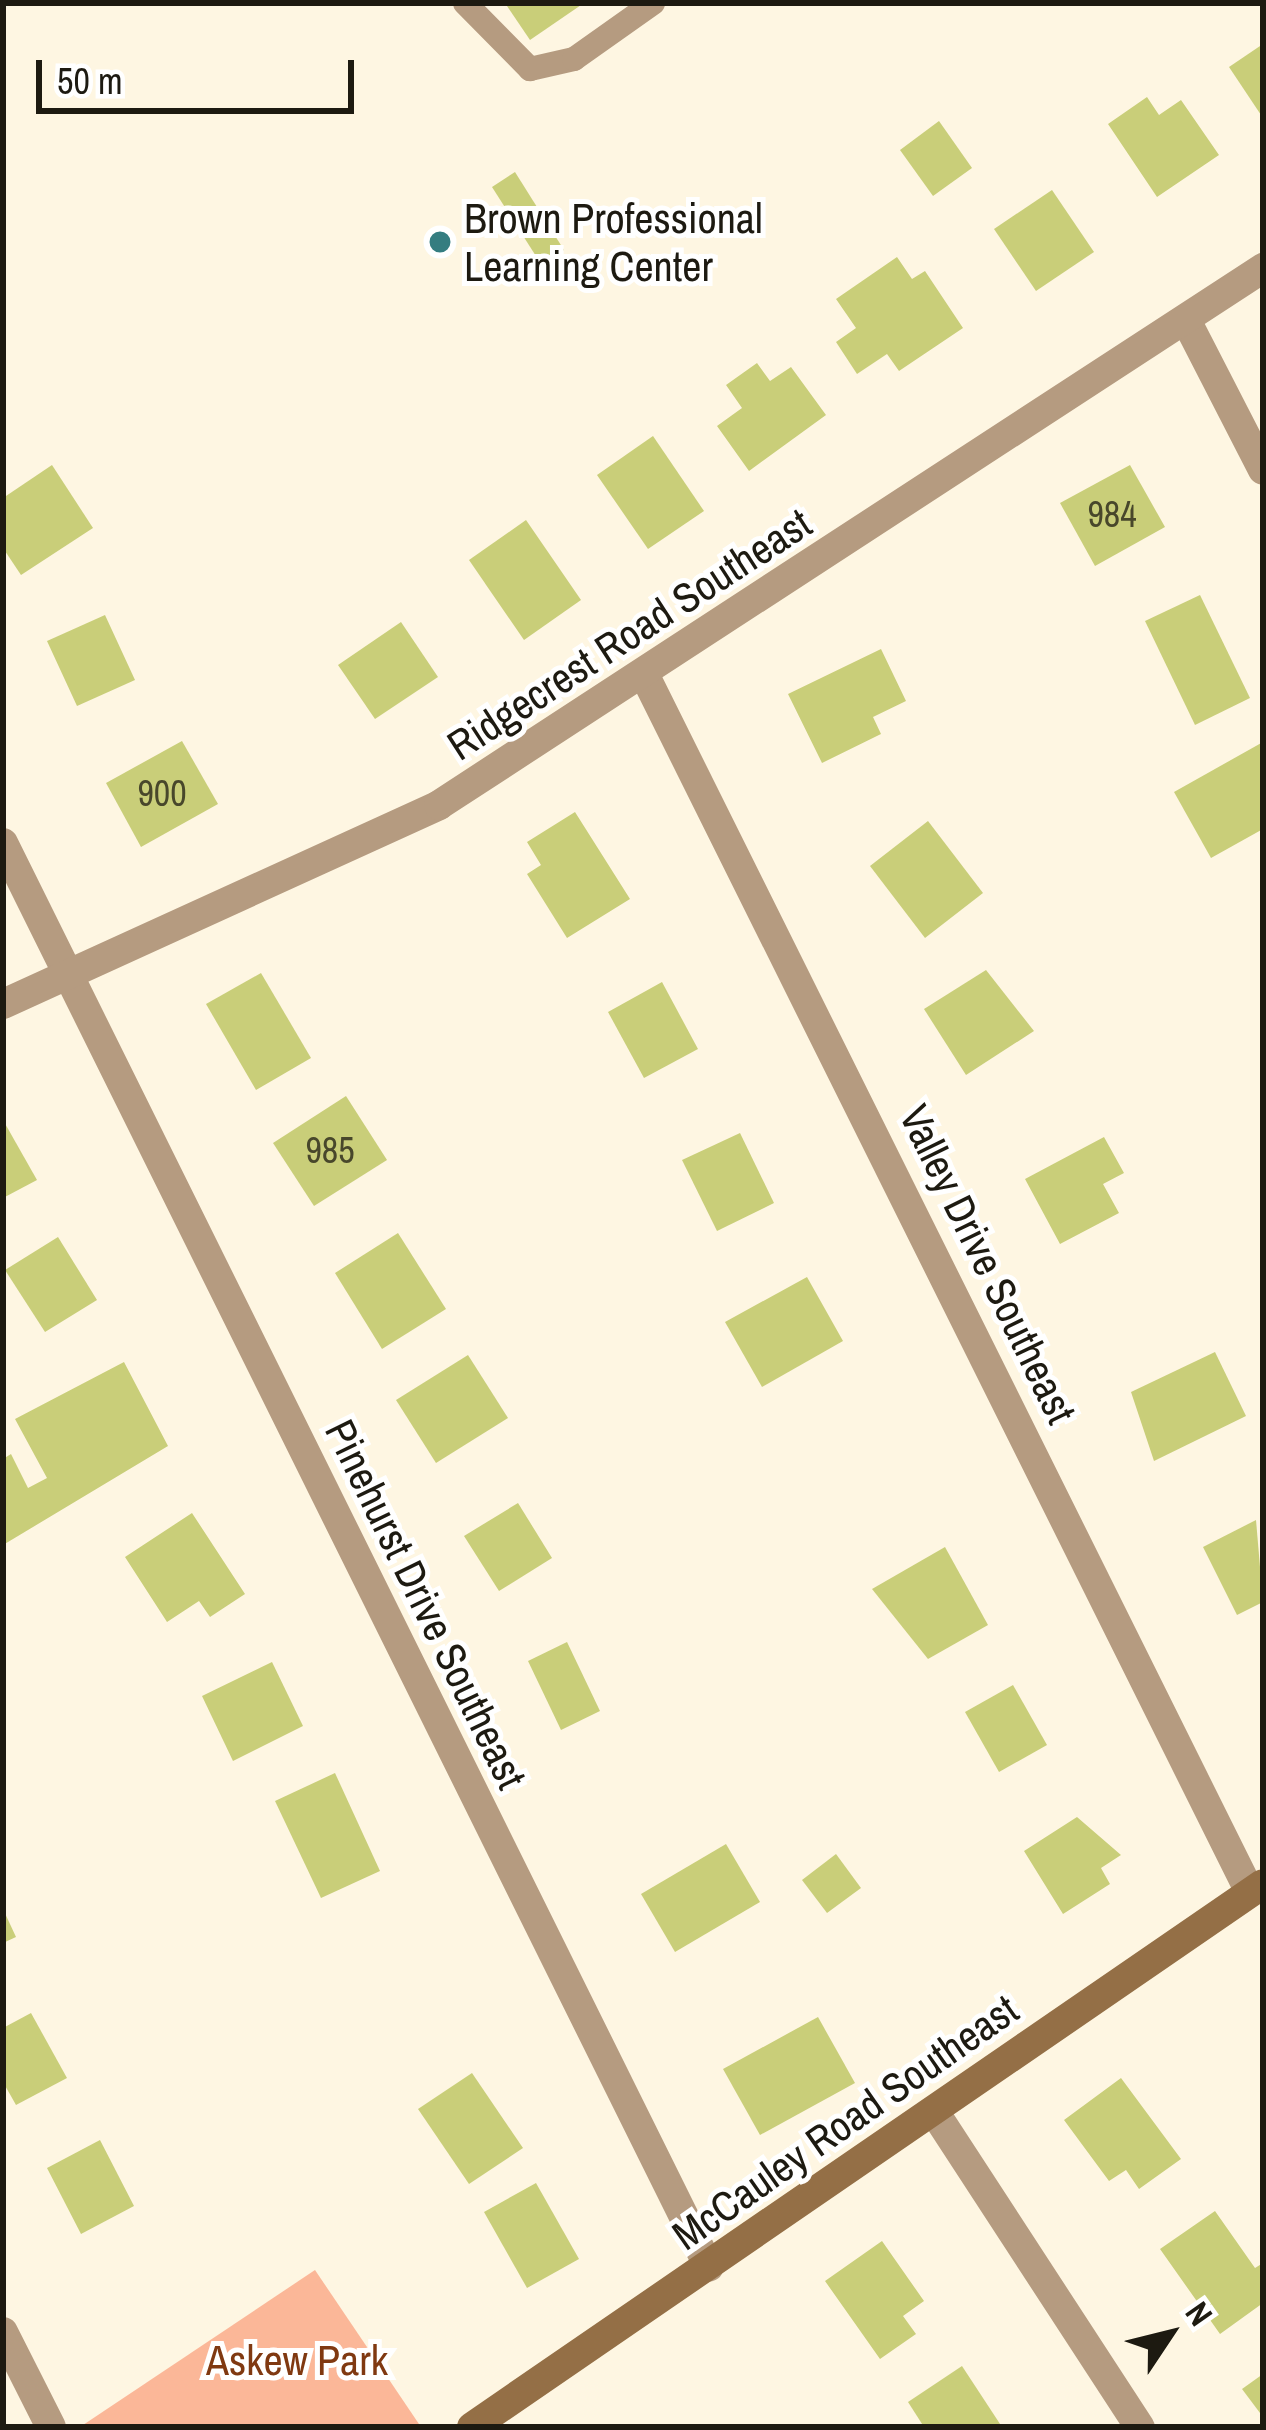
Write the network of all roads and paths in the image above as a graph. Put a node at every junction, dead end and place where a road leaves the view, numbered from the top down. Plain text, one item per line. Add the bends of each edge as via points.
1 (465, 3) edge
2 (653, 3) edge
3 (1263, 268) edge
4 (1186, 322) junction
5 (1263, 470) edge
6 (645, 676) junction
7 (3, 843) edge
8 (69, 978) junction
9 (3, 1004) edge
10 (1256, 1888) edge
11 (935, 2113) junction
12 (709, 2267) junction
13 (3, 2332) edge
14 (51, 2427) edge
15 (472, 2427) edge
16 (1140, 2427) edge

1 - 2 lane via 530,69 574,59
3 - 4 street, Ridgecrest Road Southeast
4 - 5 street
4 - 6 street, Ridgecrest Road Southeast
6 - 8 street, Ridgecrest Road Southeast via 365,844
6 - 10 street, Valley Drive Southeast
7 - 8 street, Pinehurst Drive Southeast
8 - 9 street, Ridgecrest Road Southeast
8 - 12 street, Pinehurst Drive Southeast
10 - 11 street, McCauley Road Southeast
11 - 12 street, McCauley Road Southeast
11 - 16 street
12 - 15 street, McCauley Road Southeast
13 - 14 street

